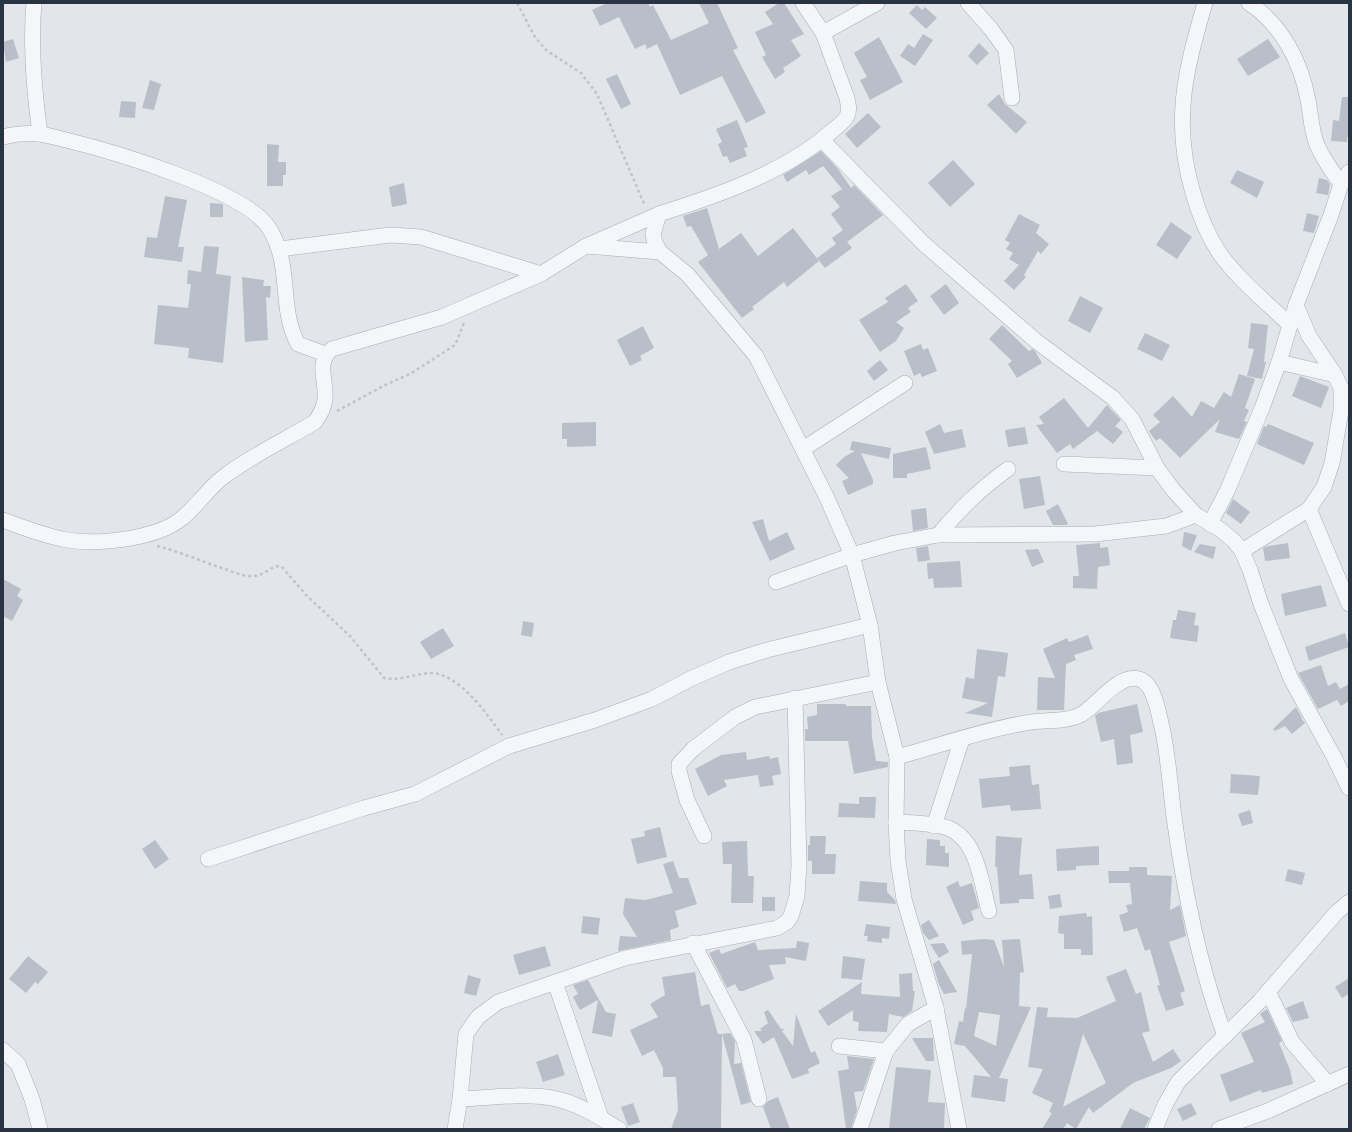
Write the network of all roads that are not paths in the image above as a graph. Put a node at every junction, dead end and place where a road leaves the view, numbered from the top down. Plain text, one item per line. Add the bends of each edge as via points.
1 (34, 3) edge
2 (803, 3) edge
3 (877, 3) edge
4 (968, 3) edge
5 (1205, 3) edge
6 (1248, 3) edge
7 (822, 33) junction
8 (1012, 98) dead end
9 (40, 134) junction
10 (3, 137) edge
11 (822, 140) junction
12 (1345, 178) edge
13 (654, 215) junction
14 (586, 246) junction
15 (280, 249) junction
16 (660, 252) junction
17 (541, 274) junction
18 (1296, 304) junction
19 (1290, 325) junction
20 (326, 354) junction
21 (1279, 362) junction
22 (905, 383) dead end
23 (1342, 383) edge
24 (803, 449) junction
25 (1064, 464) dead end
26 (1157, 468) junction
27 (1008, 469) dead end
28 (1309, 509) junction
29 (1196, 515) junction
30 (3, 520) edge
31 (1210, 524) junction
32 (938, 535) junction
33 (1242, 551) junction
34 (852, 555) junction
35 (776, 582) dead end
36 (1349, 604) edge
37 (870, 626) junction
38 (878, 682) junction
39 (795, 698) junction
40 (962, 740) junction
41 (897, 757) junction
42 (1349, 788) edge
43 (896, 822) junction
44 (934, 826) junction
45 (704, 836) dead end
46 (208, 859) dead end
47 (1349, 902) edge
48 (989, 911) dead end
49 (693, 943) junction
50 (555, 982) junction
51 (1268, 991) junction
52 (936, 1008) junction
53 (1225, 1036) junction
54 (839, 1046) dead end
55 (3, 1050) edge
56 (886, 1051) junction
57 (1349, 1074) edge
58 (1328, 1084) junction
59 (460, 1099) junction
60 (759, 1099) dead end
61 (601, 1118) junction
62 (40, 1129) edge
63 (455, 1129) edge
64 (620, 1129) edge
65 (860, 1129) edge
66 (959, 1129) edge
67 (1155, 1129) edge
68 (1219, 1129) edge

1 - 9 street via 31,35 33,85
2 - 7 street
3 - 7 street
4 - 8 street via 1006,50
5 - 19 street via 1193,45 1182,106 1182,137 1188,176 1198,212 1220,254
6 - 12 street via 1279,30 1295,56 1303,78 1317,144 1327,163
7 - 11 street via 849,109 848,116 843,122
9 - 10 street
9 - 15 street via 134,159 182,176 238,202 268,227
11 - 13 street via 774,169 736,187
11 - 26 street via 924,244 1036,341 1113,398 1132,419
12 - 18 street
13 - 14 street
13 - 16 street via 653,239
14 - 16 street
14 - 17 street
15 - 17 street via 407,235
15 - 20 street via 293,333 298,344
16 - 24 street via 688,275 756,356
17 - 20 street via 442,317 332,349
18 - 19 street
18 - 23 street via 1309,336
19 - 21 street
20 - 30 street via 323,363 325,398 322,412 315,422 221,478 180,520 153,534 96,542 67,540 28,530
21 - 23 street
21 - 31 street via 1228,489
22 - 24 street
23 - 28 street via 1341,411 1332,463 1324,488
24 - 34 street
25 - 26 street
26 - 29 street
27 - 32 street via 981,488
28 - 33 street
28 - 36 street
29 - 31 street
29 - 32 street via 1166,526 1095,534
31 - 33 street via 1234,541
32 - 34 street
33 - 42 street via 1291,680
34 - 35 street
34 - 37 street
37 - 38 street
37 - 46 street via 767,650 729,662 652,699 595,720 509,746 415,794
38 - 39 street
38 - 41 street
39 - 45 street via 755,707 735,717 694,749 680,764 681,781
39 - 49 street via 799,865 797,896 791,916 788,922 777,928
40 - 41 street
40 - 44 street
40 - 53 street via 1026,722 1069,718 1081,714 1122,682 1139,679 1146,683 1161,722 1175,824 1197,942 1210,994
41 - 43 street
43 - 44 street
43 - 52 street via 904,900
44 - 48 street via 946,827 957,832 971,847
47 - 51 street via 1336,912
49 - 50 street via 625,958
49 - 60 street via 744,1040
50 - 59 street via 498,1002 478,1017 466,1034
50 - 61 street
51 - 53 street
51 - 58 street via 1292,1042
52 - 56 street via 908,1024
52 - 66 street
53 - 67 street via 1178,1082
54 - 56 street
55 - 62 street via 18,1064 32,1099
56 - 65 street
57 - 58 street
58 - 68 street
59 - 61 street via 553,1098
59 - 63 street
61 - 64 street

